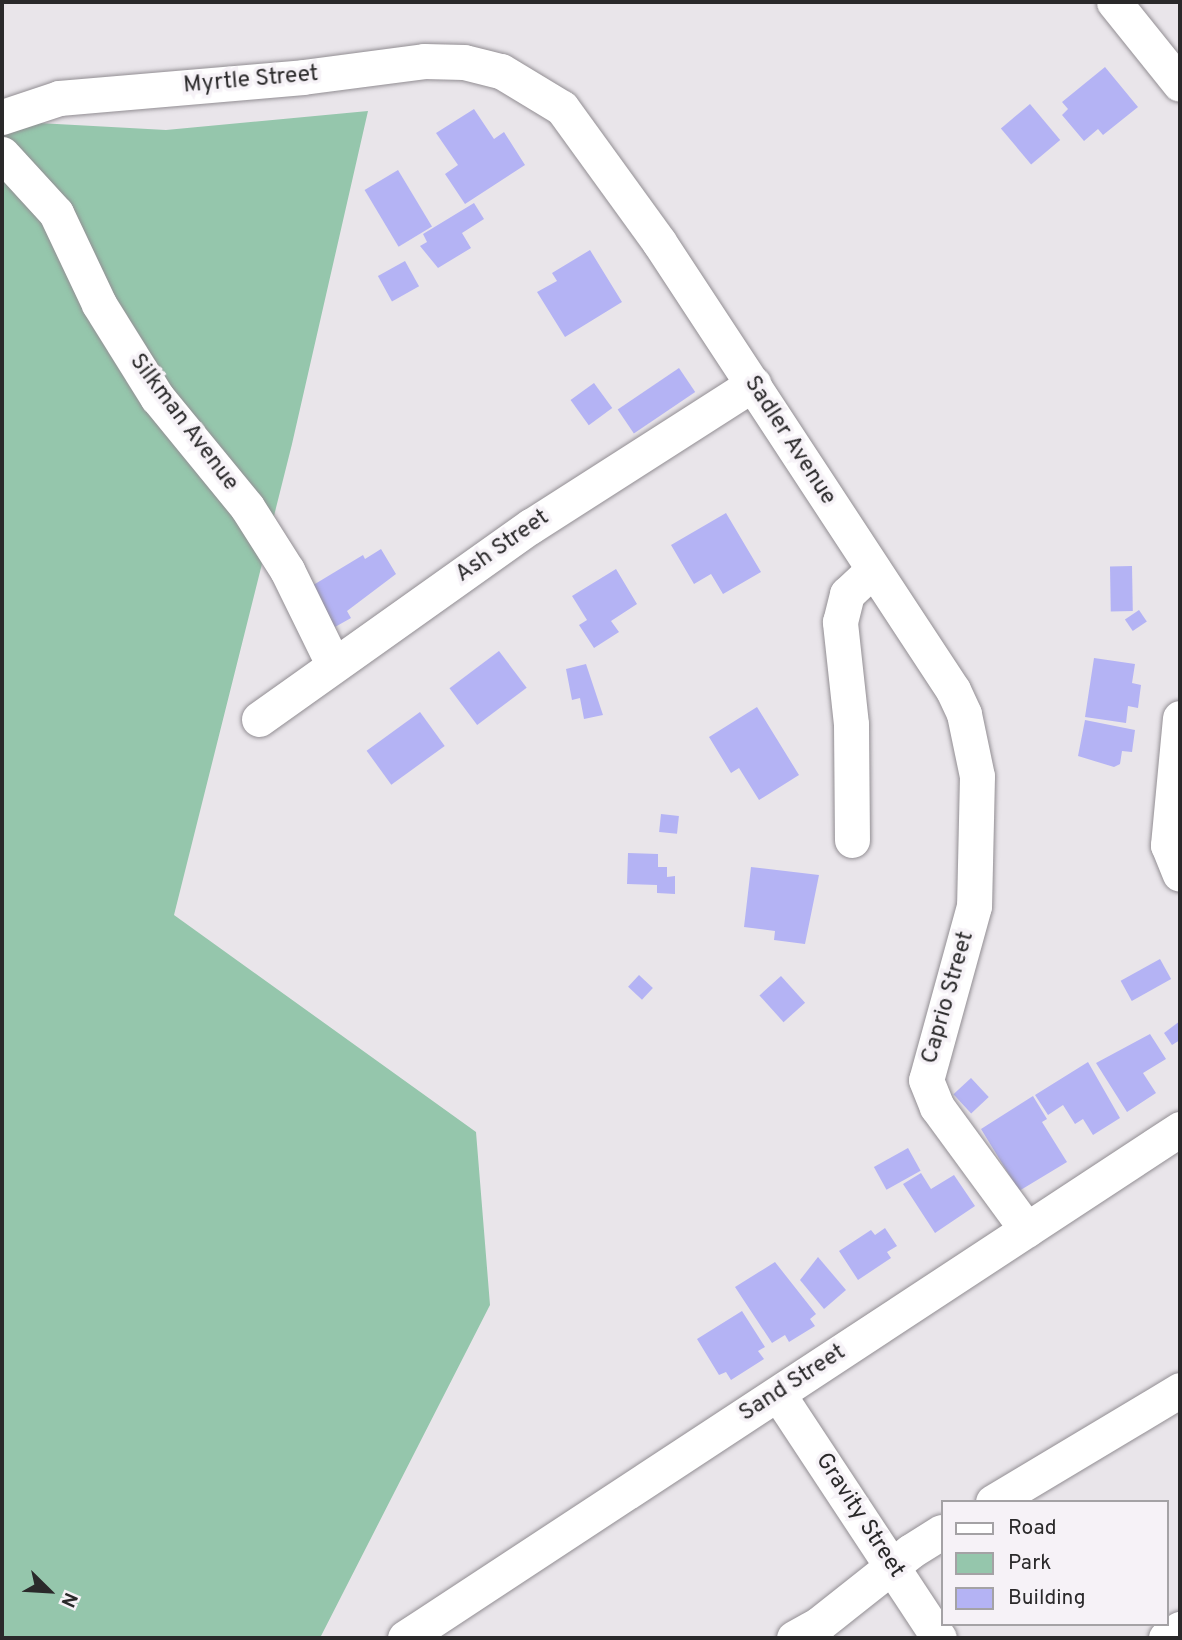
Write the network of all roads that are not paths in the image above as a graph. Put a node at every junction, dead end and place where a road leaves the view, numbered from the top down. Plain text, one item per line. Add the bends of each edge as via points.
1 (1114, 2) edge
2 (501, 71) joint
3 (1180, 85) edge
4 (2, 117) edge
5 (2, 154) edge
6 (753, 384) junction
7 (872, 571) junction
8 (333, 664) junction
9 (259, 719) dead end
10 (1180, 719) edge
11 (852, 839) dead end
12 (978, 862) joint
13 (1180, 874) edge
14 (1180, 1129) edge
15 (1027, 1230) junction
16 (1180, 1390) edge
17 (778, 1395) junction
18 (996, 1500) edge
19 (940, 1533) edge
20 (891, 1566) junction
21 (1180, 1629) edge
22 (405, 1638) edge
23 (794, 1638) edge
24 (939, 1638) edge
25 (1166, 1638) edge

1 - 3 street
2 - 4 street, Myrtle Street via 464,62 424,61 303,77 59,97
2 - 6 street, Sadler Avenue via 562,108 659,242
5 - 8 street, Silkman Avenue via 56,213 99,304 158,397 247,507 287,570
6 - 7 street, Sadler Avenue
6 - 8 street, Ash Street via 531,526
7 - 11 street via 847,594 840,622 851,723
7 - 12 street, Sadler Avenue via 953,690 964,714 977,776
8 - 9 street, Ash Street
10 - 13 street via 1168,845
12 - 15 street, Caprio Street via 964,954 926,1080 937,1107
14 - 15 street, Sand Street
15 - 17 street, Sand Street
16 - 18 street
17 - 20 street, Gravity Street
17 - 22 street, Sand Street
19 - 20 street
20 - 23 street via 819,1624
20 - 24 street, Gravity Street
21 - 25 street

